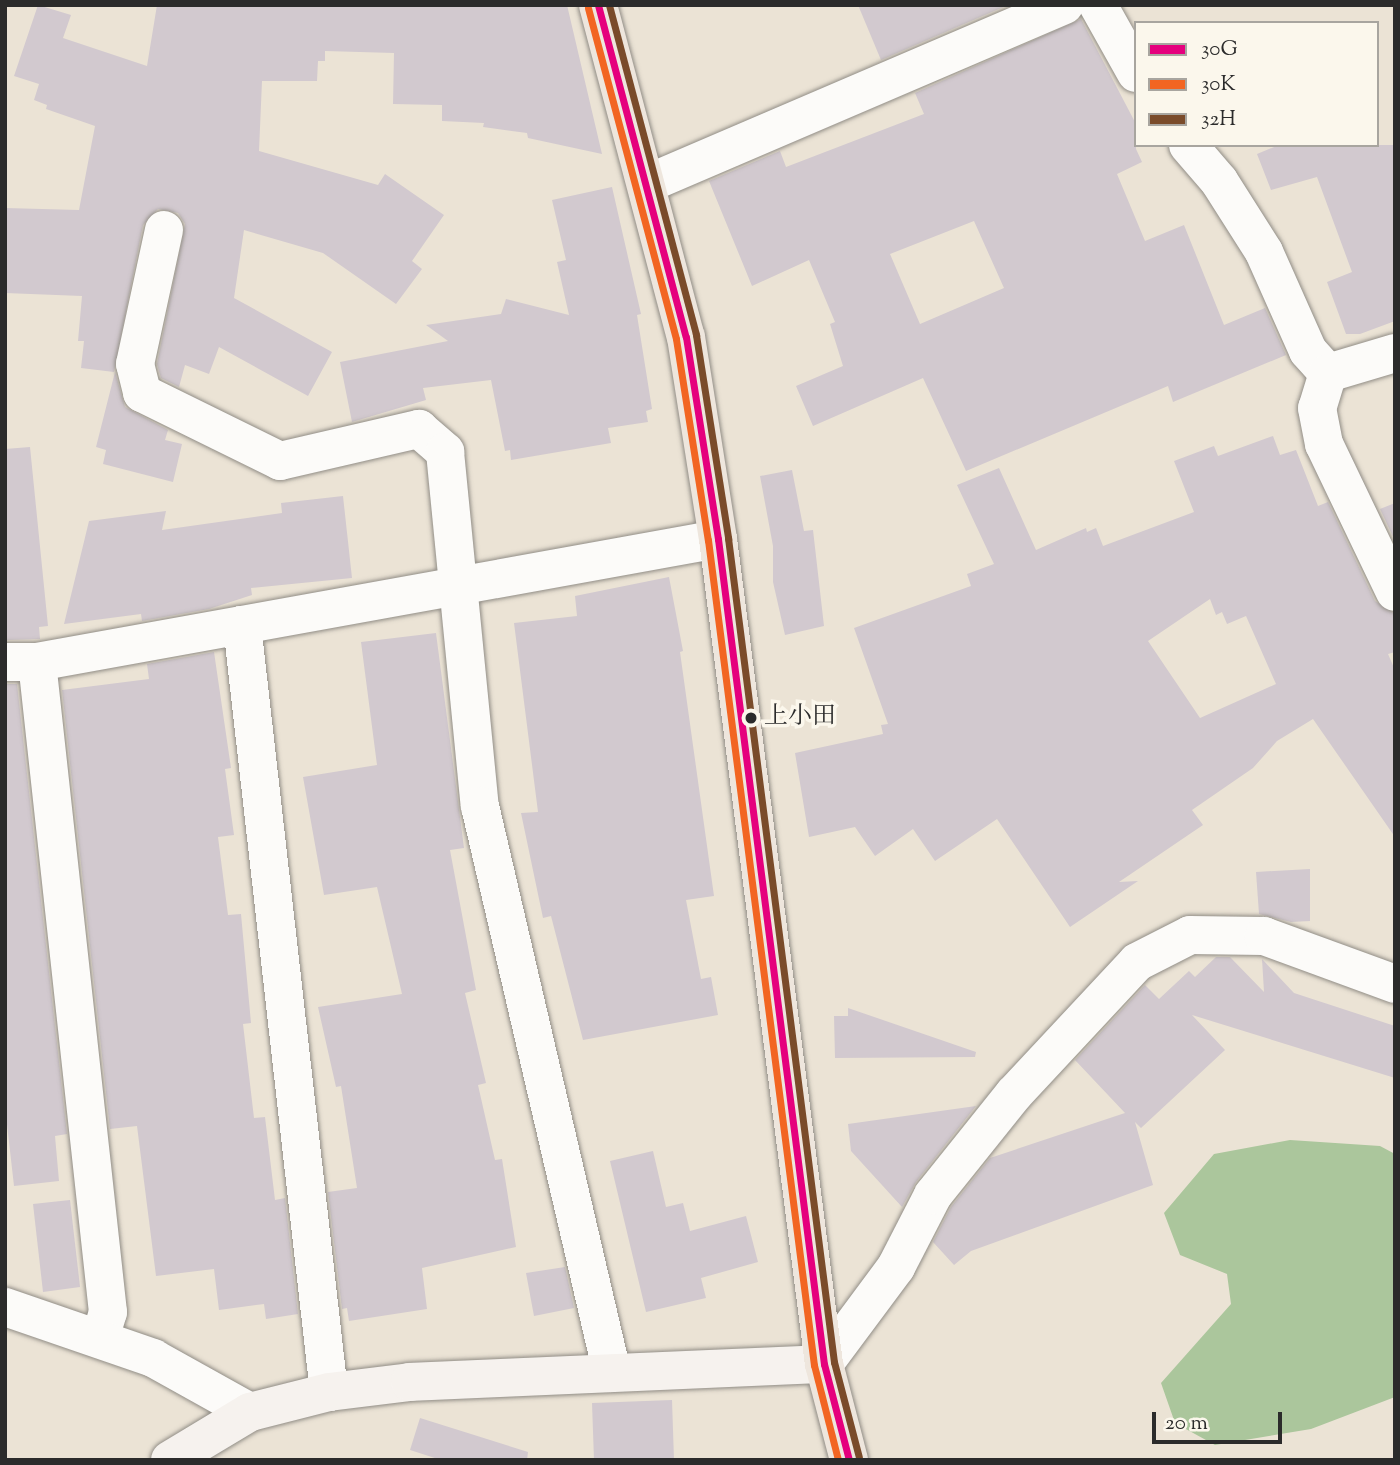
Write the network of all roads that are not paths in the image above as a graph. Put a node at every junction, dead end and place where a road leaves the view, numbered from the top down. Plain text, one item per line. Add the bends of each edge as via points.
1 (598, 5) edge
2 (1064, 5) edge
3 (1098, 5) edge
4 (1134, 69) edge
5 (1190, 147) edge
6 (649, 183) junction
7 (164, 230) dead end
8 (1395, 353) edge
9 (1328, 373) junction
10 (718, 539) junction
11 (460, 585) junction
12 (1395, 592) edge
13 (242, 625) junction
14 (21, 662) edge
15 (1395, 984) edge
16 (5, 1307) edge
17 (100, 1339) junction
18 (824, 1364) junction
19 (612, 1373) junction
20 (329, 1392) junction
21 (250, 1412) junction
22 (170, 1460) edge
23 (849, 1460) edge

1 - 6 main road
2 - 6 street
3 - 4 street
5 - 9 street via 1219,181 1264,251 1308,351
6 - 10 main road via 686,337
7 - 11 street via 135,364 142,393 280,461 419,429 445,452
8 - 9 street
9 - 12 street via 1317,408 1324,444
10 - 11 street
10 - 18 main road
11 - 13 street
11 - 19 street via 480,806
13 - 14 street
13 - 20 street
14 - 17 street via 108,1312
15 - 18 street via 1264,936 1190,936 1137,962 1014,1094 933,1195 896,1267
16 - 17 street
17 - 21 street via 153,1358
18 - 19 street
18 - 23 main road
19 - 20 street via 410,1382
20 - 21 street
21 - 22 street

